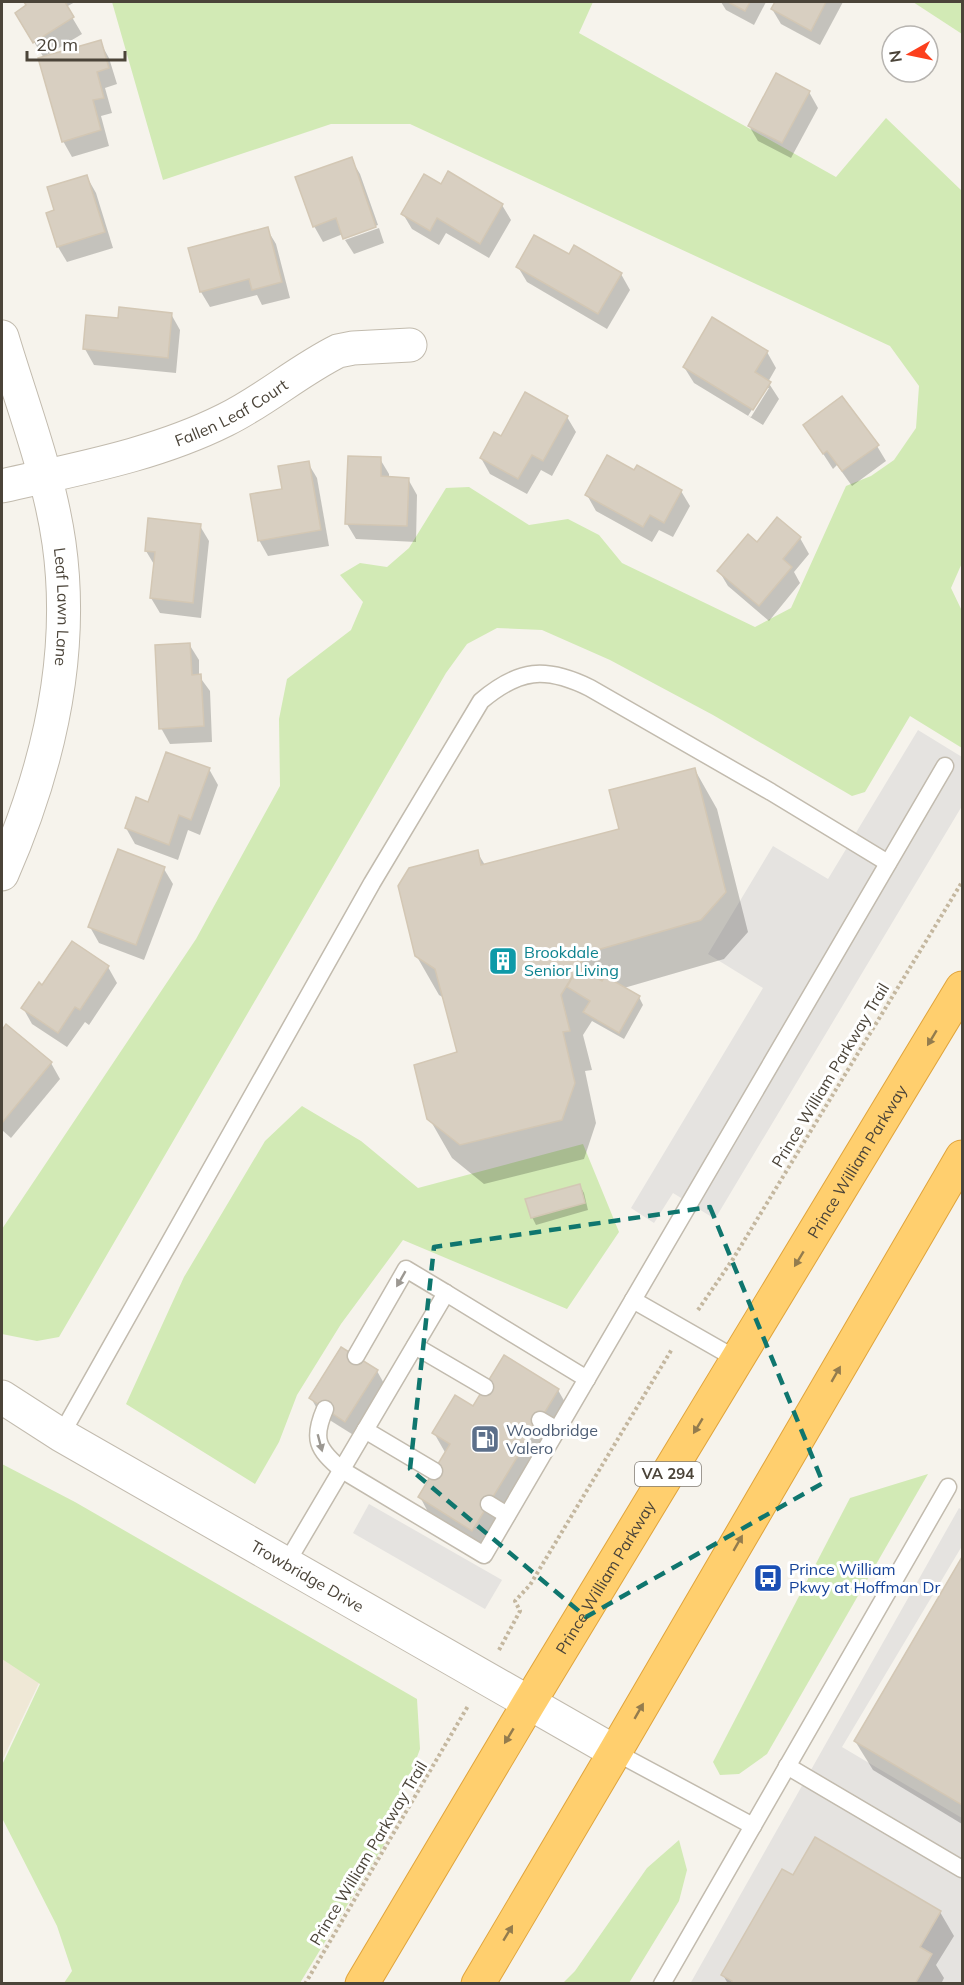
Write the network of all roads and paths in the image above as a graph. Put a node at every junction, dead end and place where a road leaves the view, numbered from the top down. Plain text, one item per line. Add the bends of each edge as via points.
1 (2, 337) edge
2 (410, 345) dead end
3 (44, 476) junction
4 (2, 486) edge
5 (945, 766) dead end
6 (888, 864) junction
7 (2, 874) edge
8 (963, 882) edge
9 (963, 988) edge
10 (963, 1157) edge
11 (719, 1281) dead end
12 (446, 1293) junction
13 (633, 1300) junction
14 (415, 1346) junction
15 (356, 1356) dead end
16 (738, 1360) junction
17 (663, 1363) dead end
18 (587, 1379) junction
19 (485, 1387) dead end
20 (2, 1397) edge
21 (325, 1409) dead end
22 (540, 1420) dead end
23 (365, 1430) junction
24 (556, 1430) junction
25 (61, 1435) junction
26 (342, 1470) junction
27 (434, 1471) dead end
28 (948, 1487) dead end
29 (489, 1504) dead end
30 (507, 1515) junction
31 (286, 1564) junction
32 (520, 1611) dead end
33 (529, 1703) junction
34 (453, 1734) dead end
35 (615, 1752) junction
36 (787, 1766) junction
37 (753, 1826) junction
38 (963, 1869) edge
39 (305, 1983) edge
40 (362, 1983) edge
41 (478, 1983) edge
42 (662, 1983) edge

1 - 3 street, Leaf Lawn Lane
2 - 3 street, Fallen Leaf Court via 338,351 222,422 169,444
3 - 4 street, Fallen Leaf Court
3 - 7 street, Leaf Lawn Lane via 58,542 64,606 61,671 50,734 34,790
5 - 6 lane
6 - 13 lane
6 - 25 lane via 771,792 568,677 543,673 500,685 481,701 372,883
8 - 11 path, Prince William Parkway Trail
9 -> 16 highway, Prince William Parkway / VA 294
35 -> 10 highway
12 - 14 lane
12 -> 15 lane via 406,1269
12 - 18 lane
13 - 16 lane
13 - 18 lane
14 - 19 lane
14 - 23 lane
16 -> 33 highway, Prince William Parkway / VA 294
17 - 32 path via 530,1585 515,1601
18 - 24 lane
20 - 25 street, Trowbridge Drive
21 -> 26 lane via 317,1427 319,1442 324,1453
22 - 24 lane
23 - 26 lane
23 - 27 lane
24 - 30 lane
25 - 31 street, Trowbridge Drive
26 - 30 lane via 484,1555
26 - 31 lane
28 - 36 lane
29 - 30 lane
31 - 33 street, Trowbridge Drive
33 - 35 street, Trowbridge Drive
33 -> 40 highway, Prince William Parkway / VA 294
34 - 39 path, Prince William Parkway Trail
35 - 37 lane
41 -> 35 highway
36 - 37 lane
36 - 38 lane
37 - 42 lane

